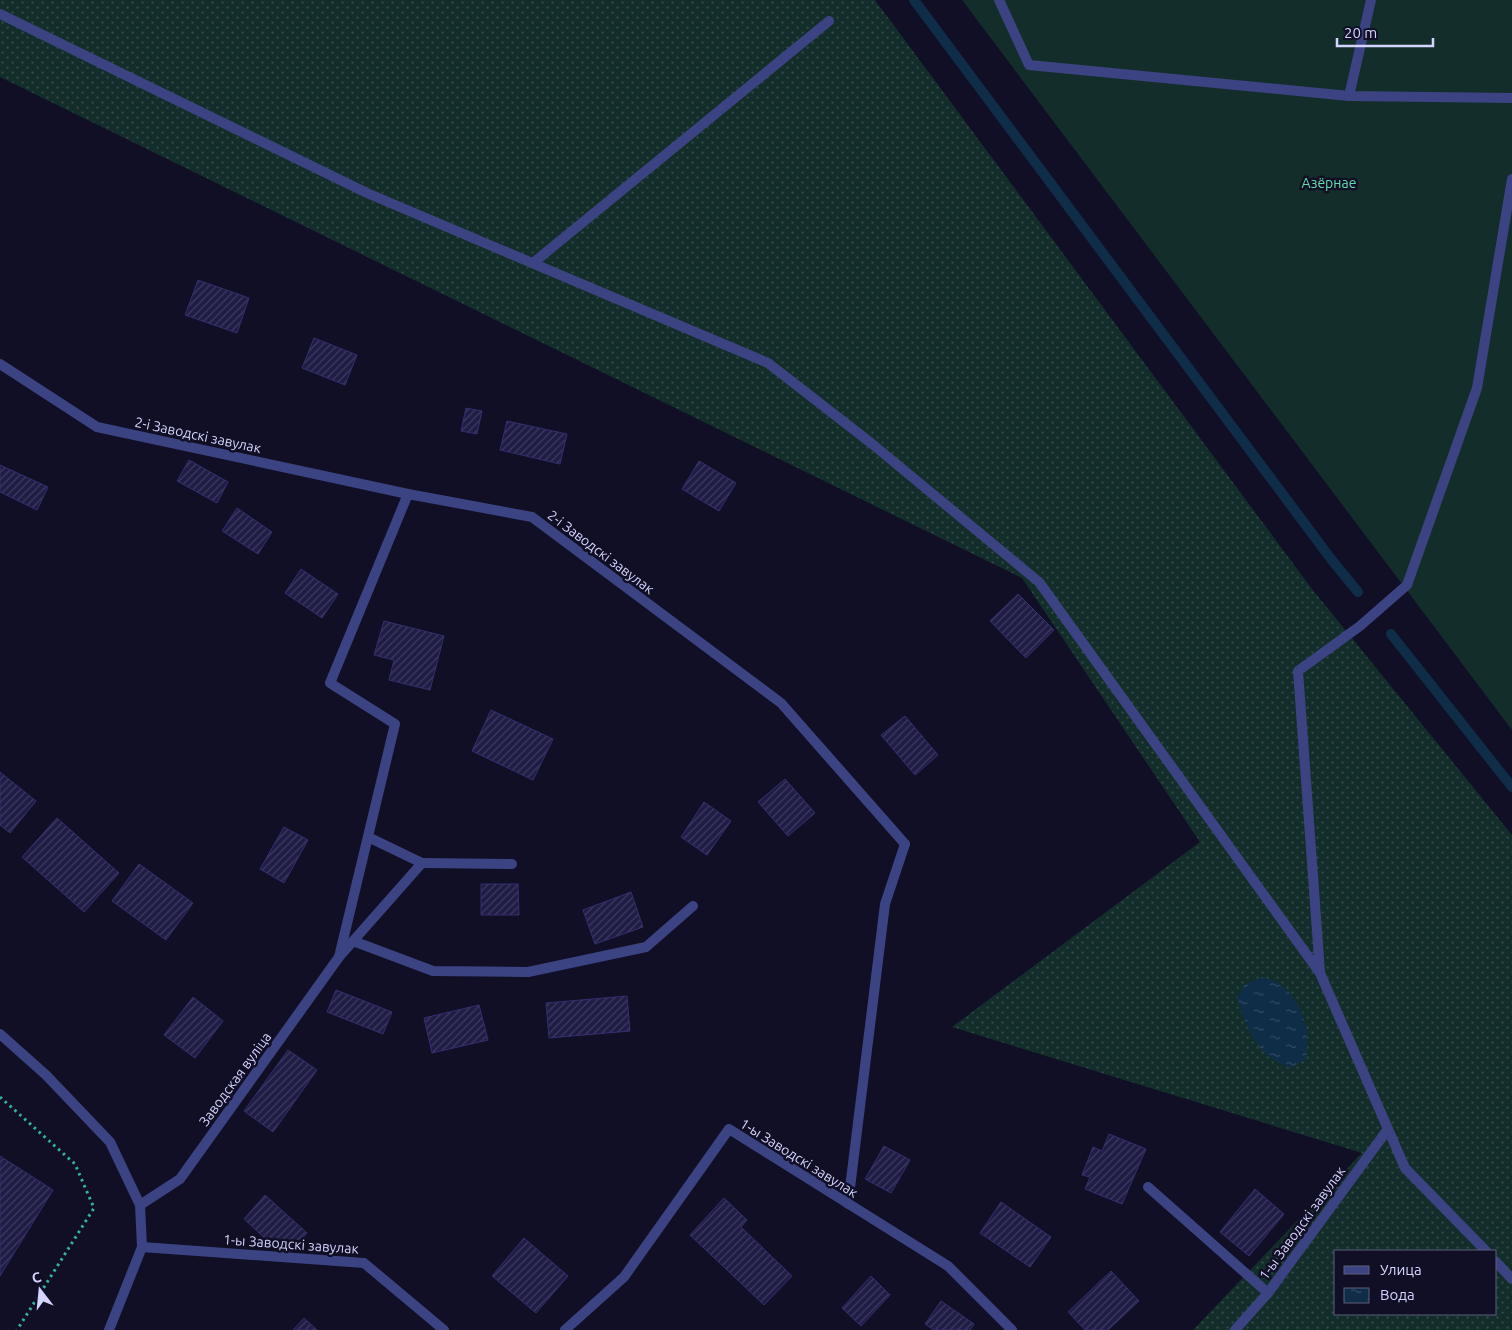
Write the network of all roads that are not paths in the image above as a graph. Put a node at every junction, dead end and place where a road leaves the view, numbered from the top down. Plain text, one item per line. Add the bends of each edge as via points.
1 (999, 0) edge
2 (1371, 0) edge
3 (0, 14) edge
4 (828, 21) dead end
5 (1349, 96) junction
6 (1512, 98) edge
7 (1512, 179) edge
8 (533, 264) junction
9 (0, 364) edge
10 (408, 494) junction
11 (368, 837) junction
12 (422, 863) junction
13 (512, 864) dead end
14 (693, 906) dead end
15 (353, 941) junction
16 (339, 957) junction
17 (1320, 973) junction
18 (0, 1034) edge
19 (1388, 1130) junction
20 (1148, 1187) dead end
21 (848, 1204) junction
22 (140, 1205) junction
23 (142, 1247) junction
24 (1485, 1250) edge
25 (1497, 1263) edge
26 (1512, 1279) edge
27 (1268, 1292) junction
28 (109, 1330) edge
29 (444, 1330) edge
30 (565, 1330) edge
31 (1012, 1330) edge
32 (1235, 1330) edge

1 - 5 street via 1029,65
2 - 5 street
3 - 8 street via 367,193
4 - 8 street
5 - 6 street
7 - 17 street via 1477,388 1407,585 1360,626 1298,671
8 - 17 street via 768,363 871,443 1039,582
9 - 10 street, 2-і Заводскі завулак via 97,427
10 - 11 street via 330,683 395,724
10 - 21 street, 2-і Заводскі завулак via 532,517 781,703 905,844 885,904
11 - 12 street
11 - 16 street
12 - 13 street
12 - 15 street, Заводская вуліца
14 - 15 street via 646,947 528,972 433,972
15 - 16 street, Заводская вуліца
16 - 22 street, Заводская вуліца via 180,1179
17 - 19 street
18 - 22 street via 46,1075 110,1142
19 - 24 street via 1405,1168
19 - 27 street, 1-ы Заводскі завулак
20 - 27 street
21 - 30 street, 1-ы Заводскі завулак via 729,1130 624,1277
21 - 31 street, 1-ы Заводскі завулак via 948,1266
22 - 23 street
23 - 28 street
23 - 29 street, 1-ы Заводскі завулак via 364,1263
25 - 26 street
27 - 32 street, 1-ы Заводскі завулак

